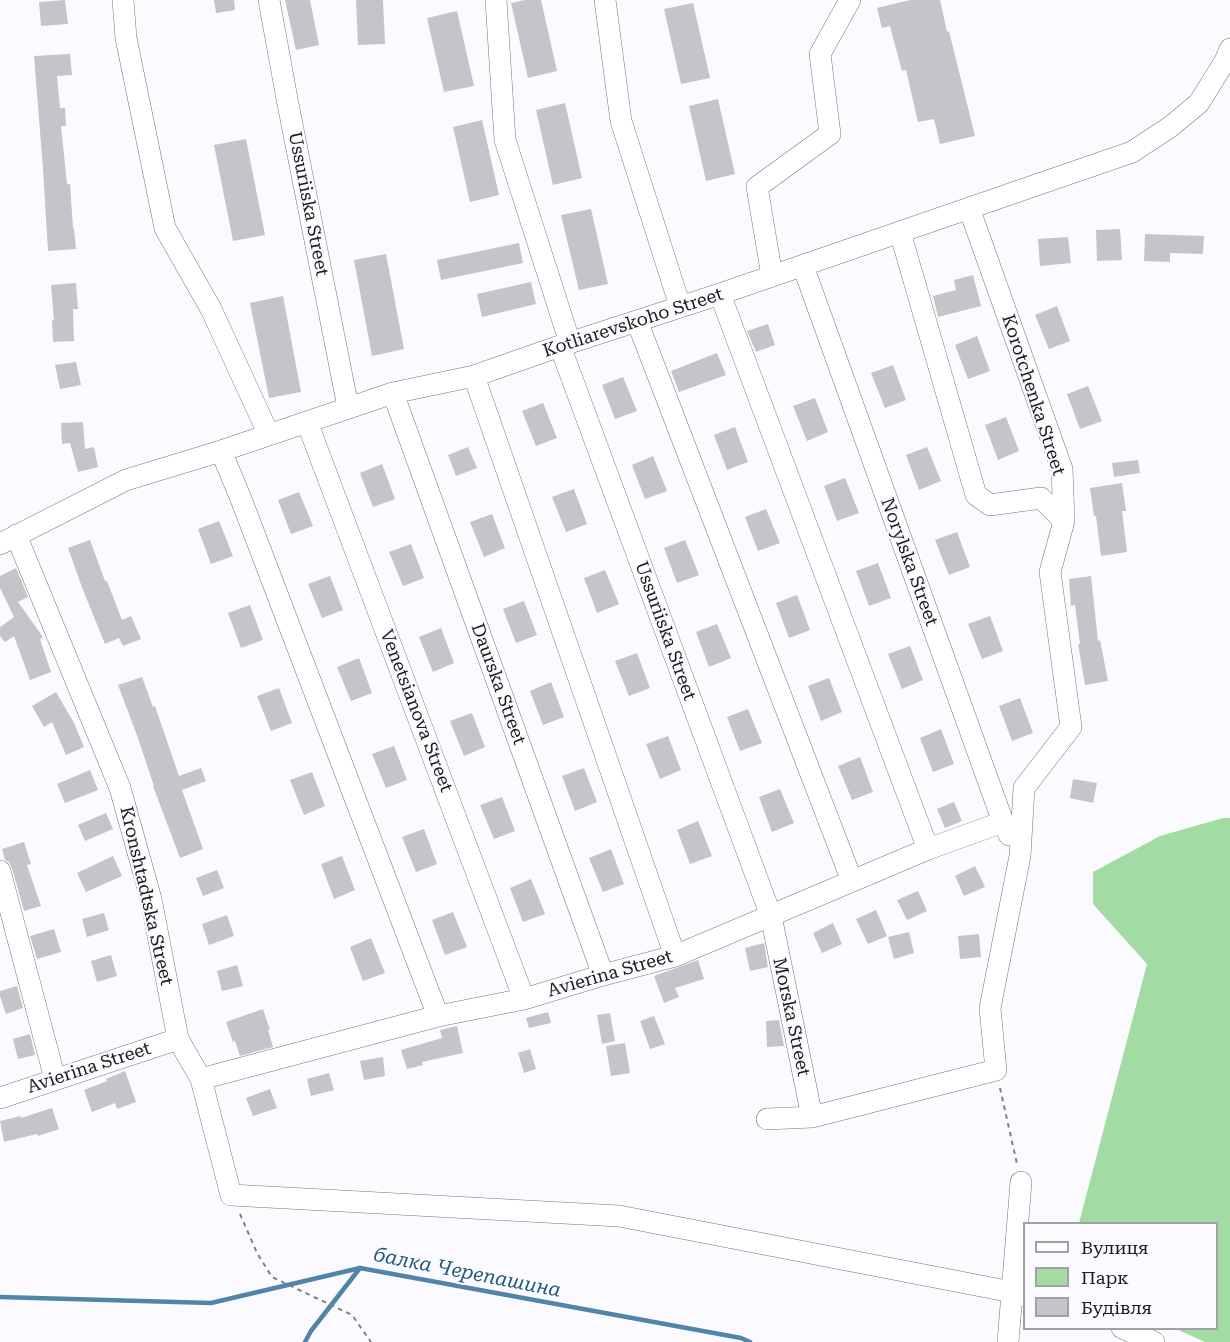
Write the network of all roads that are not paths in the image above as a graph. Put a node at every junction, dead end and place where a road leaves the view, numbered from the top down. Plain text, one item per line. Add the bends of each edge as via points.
1 (123, 0) edge
2 (269, 0) edge
3 (496, 0) edge
4 (605, 0) edge
5 (850, 0) edge
6 (1230, 50) edge
7 (969, 208) junction
8 (900, 232) junction
9 (803, 266) junction
10 (772, 276) junction
11 (720, 294) junction
12 (680, 306) junction
13 (637, 321) junction
14 (565, 344) junction
15 (474, 376) junction
16 (393, 393) junction
17 (348, 408) junction
18 (307, 422) junction
19 (269, 435) junction
20 (221, 452) junction
21 (1064, 521) junction
22 (8, 540) edge
23 (1003, 822) junction
24 (928, 849) junction
25 (1020, 856) junction
26 (0, 871) edge
27 (852, 881) junction
28 (771, 916) junction
29 (675, 956) junction
30 (603, 975) junction
31 (525, 999) junction
32 (438, 1016) junction
33 (178, 1039) junction
34 (55, 1079) junction
35 (201, 1079) junction
36 (0, 1098) edge
37 (812, 1117) junction
38 (767, 1119) dead end
39 (1021, 1182) road end
40 (1018, 1294) edge
41 (1124, 1330) edge
42 (1008, 1342) edge
43 (1154, 1342) edge

1 - 19 street via 126,38 165,228 211,309
2 - 17 street, Ussuriiska Street
3 - 14 street, Ussuriiska Street via 504,140
4 - 12 street via 621,121
5 - 10 street via 820,54 830,135 757,187
6 - 7 street, Kotliarevskoho Street via 1199,103 1170,128 1132,152
7 - 8 street, Kotliarevskoho Street
7 - 21 street, Korotchenka Street via 1062,469
8 - 9 street, Kotliarevskoho Street
8 - 21 street via 976,495 990,505 1041,498
9 - 10 street, Kotliarevskoho Street
9 - 23 street, Norylska Street
10 - 11 street, Kotliarevskoho Street
11 - 12 street, Kotliarevskoho Street
11 - 24 street
12 - 13 street, Kotliarevskoho Street
13 - 14 street, Kotliarevskoho Street
13 - 27 street
14 - 15 street, Kotliarevskoho Street
14 - 28 street, Ussuriiska Street
15 - 16 street, Kotliarevskoho Street
15 - 29 street
16 - 17 street, Kotliarevskoho Street
16 - 30 street, Daurska Street
17 - 18 street, Kotliarevskoho Street
18 - 19 street, Kotliarevskoho Street
18 - 31 street, Venetsianova Street
19 - 20 street, Kotliarevskoho Street
20 - 22 street, Kotliarevskoho Street via 126,480
20 - 32 street
21 - 25 street, Korotchenka Street via 1050,572 1071,727 1024,788
22 - 33 street, Kronshtadtska Street via 120,788 151,899
23 - 24 street, Avierina Street
23 - 25 street, Norylska Street
24 - 27 street, Avierina Street
25 - 37 street, Korotchenka Street via 990,1008 996,1070
26 - 34 street
27 - 28 street, Avierina Street
28 - 29 street, Avierina Street
28 - 37 street, Morska Street
29 - 30 street, Avierina Street
30 - 31 street, Avierina Street
31 - 32 street, Avierina Street
32 - 35 street, Avierina Street
33 - 34 street, Avierina Street
33 - 35 street, Kronshtadtska Street
34 - 36 street, Avierina Street
35 - 40 street, Kronshtadtska Street via 231,1194 619,1216
37 - 38 street
39 - 40 street
40 - 42 street
41 - 43 street

